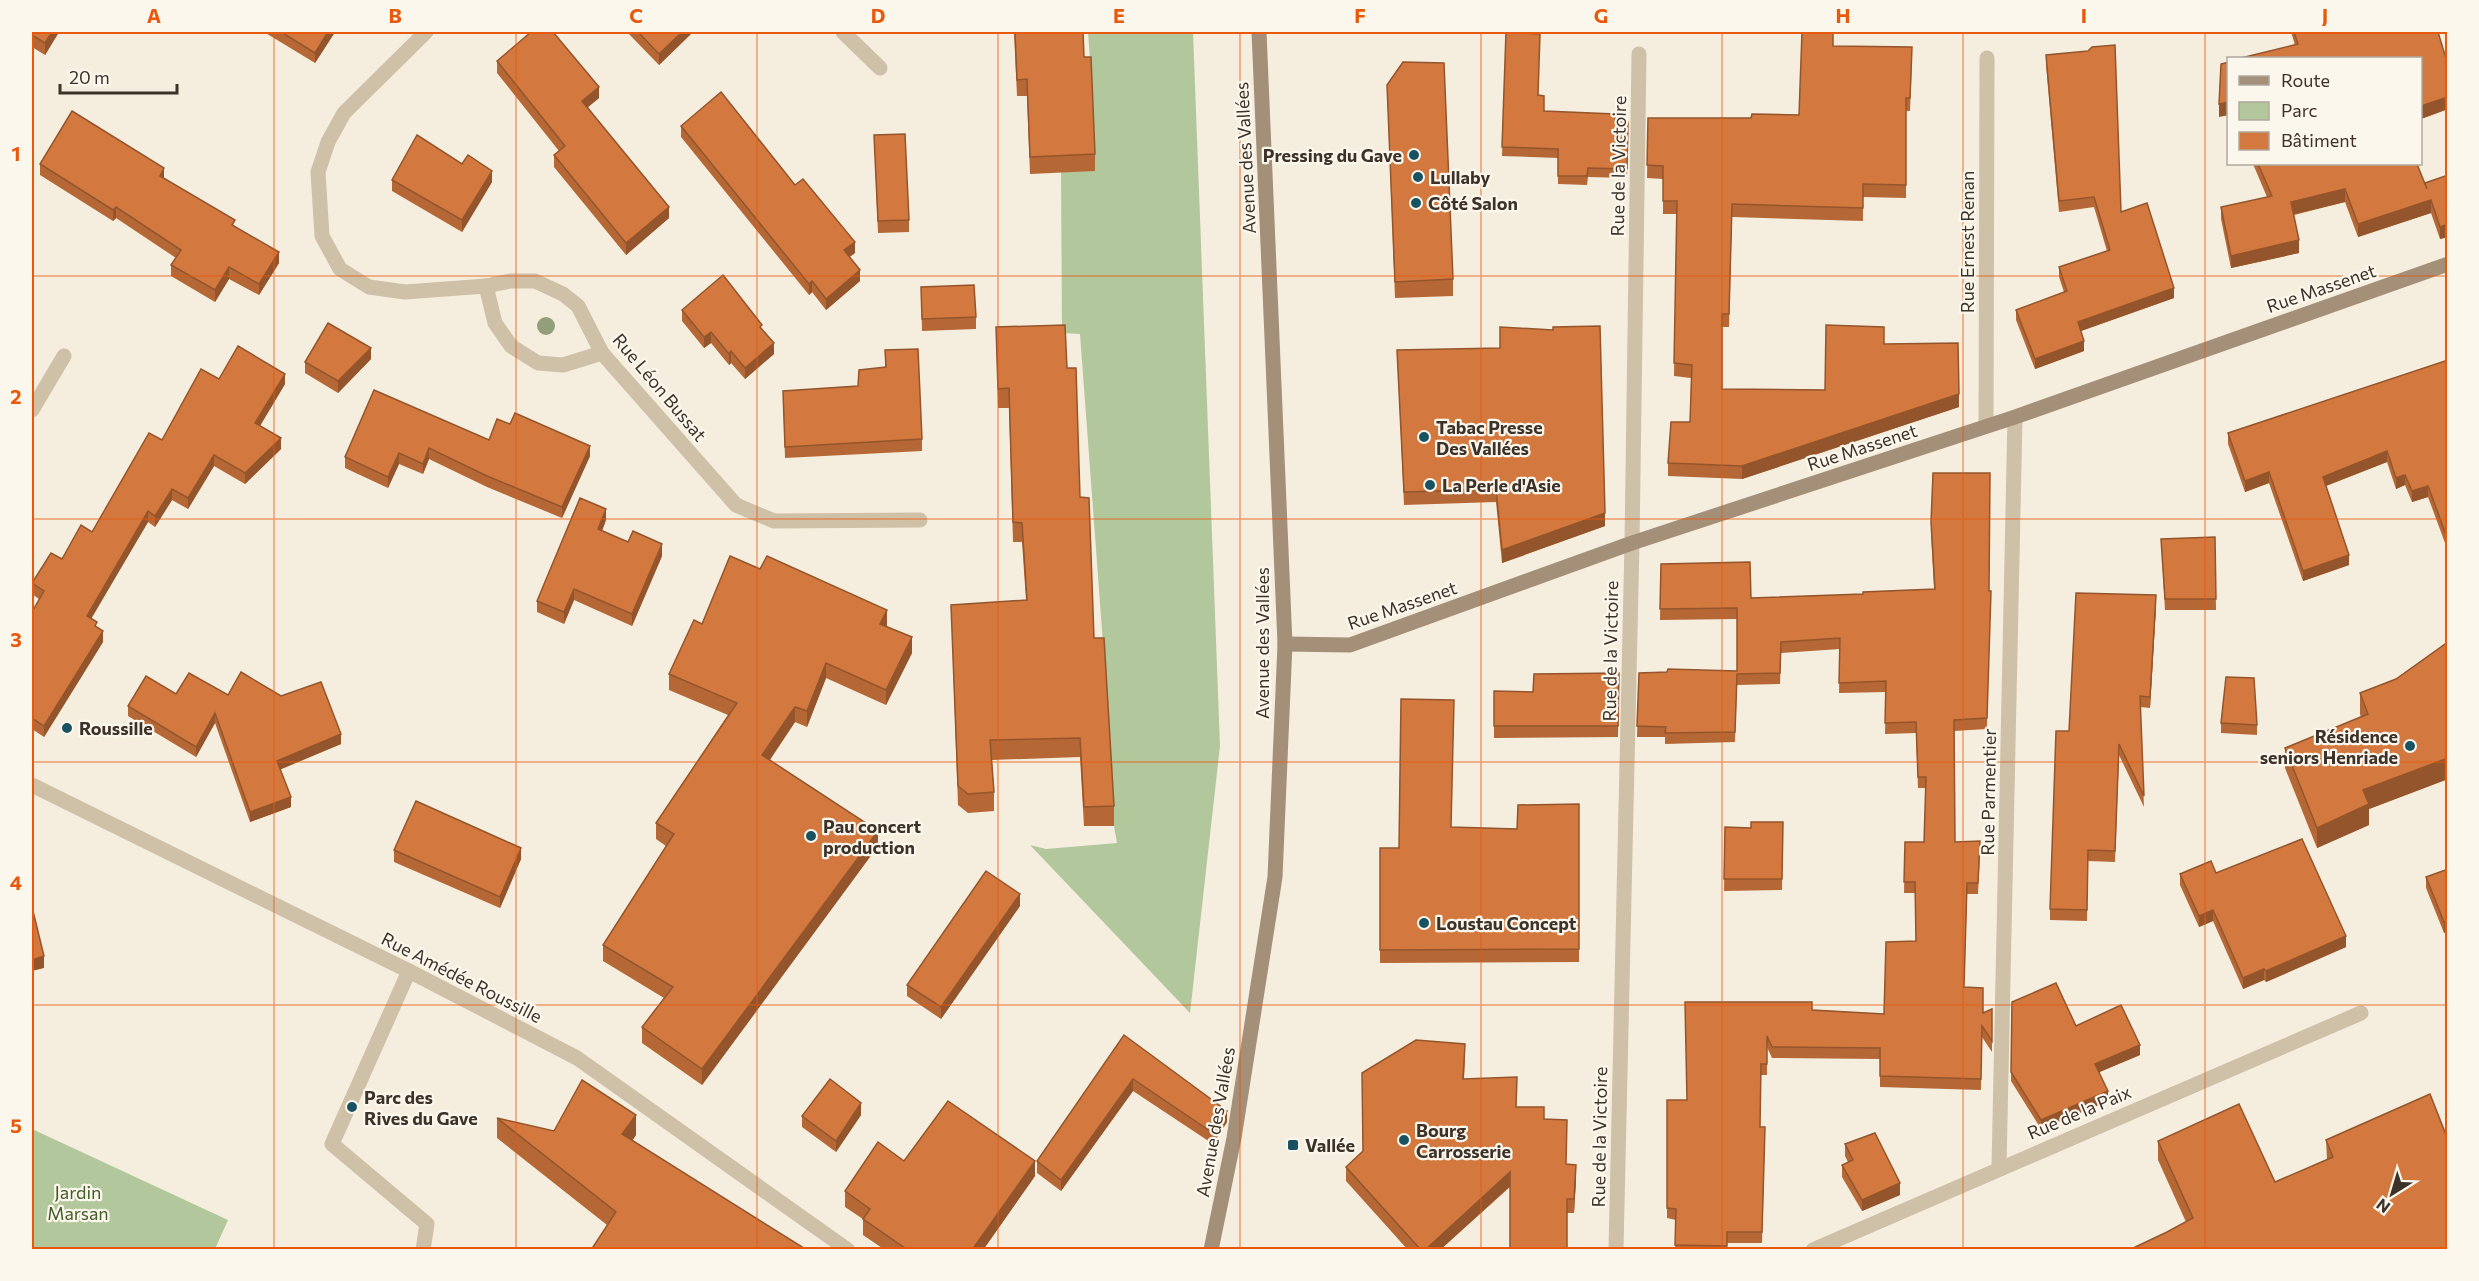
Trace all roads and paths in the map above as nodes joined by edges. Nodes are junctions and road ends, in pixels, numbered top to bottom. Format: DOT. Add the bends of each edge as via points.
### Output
graph roads {
  1 [pos="426,32"];
  2 [pos="843,32"];
  3 [pos="1259,32"];
  4 [pos="1639,54"];
  5 [pos="1987,58"];
  6 [pos="880,68"];
  7 [pos="2448,264"];
  8 [pos="486,286"];
  9 [pos="602,353"];
  10 [pos="64,357"];
  11 [pos="32,410"];
  12 [pos="2015,417"];
  13 [pos="1986,426"];
  14 [pos="920,520"];
  15 [pos="1632,543"];
  16 [pos="1286,644"];
  17 [pos="32,785"];
  18 [pos="409,971"];
  19 [pos="2361,1013"];
  20 [pos="1999,1167"];
  21 [pos="423,1250"];
  22 [pos="848,1250"];
  23 [pos="1211,1250"];
  24 [pos="1616,1250"];
  25 [pos="1813,1250"];
  1 -- 8 [label="street, Rue Léon Bussat" via="344,113 328,142 318,172 322,236 340,269 369,287 405,292"];
  2 -- 6 [label="street"];
  3 -- 16 [label="street, Avenue des Vallées"];
  4 -- 15 [label="street, Rue de la Victoire"];
  5 -- 13 [label="street, Rue Ernest Renan"];
  7 -- 12 [label="street, Rue Massenet"];
  8 -- 9 [label="street, Rue Léon Bussat" via="535,281 563,294 578,306"];
  8 -- 9 [label="street" via="495,323 511,346 538,363 563,365"];
  9 -- 14 [label="street, Rue Léon Bussat" via="736,505 774,521"];
  10 -- 11 [label="street"];
  12 -- 13 [label="street, Rue Massenet"];
  12 -- 20 [label="street, Rue Parmentier"];
  13 -- 15 [label="street, Rue Massenet"];
  15 -- 16 [label="street, Rue Massenet" via="1350,645"];
  15 -- 24 [label="street, Rue de la Victoire"];
  16 -- 23 [label="street, Avenue des Vallées" via="1275,877 1236,1128"];
  17 -- 18 [label="street, Rue Amédée Roussille"];
  18 -- 21 [label="street" via="332,1144 427,1224"];
  18 -- 22 [label="street, Rue Amédée Roussille" via="578,1058"];
  19 -- 20 [label="street, Rue de la Paix"];
  20 -- 25 [label="street, Rue de la Paix"];
}
